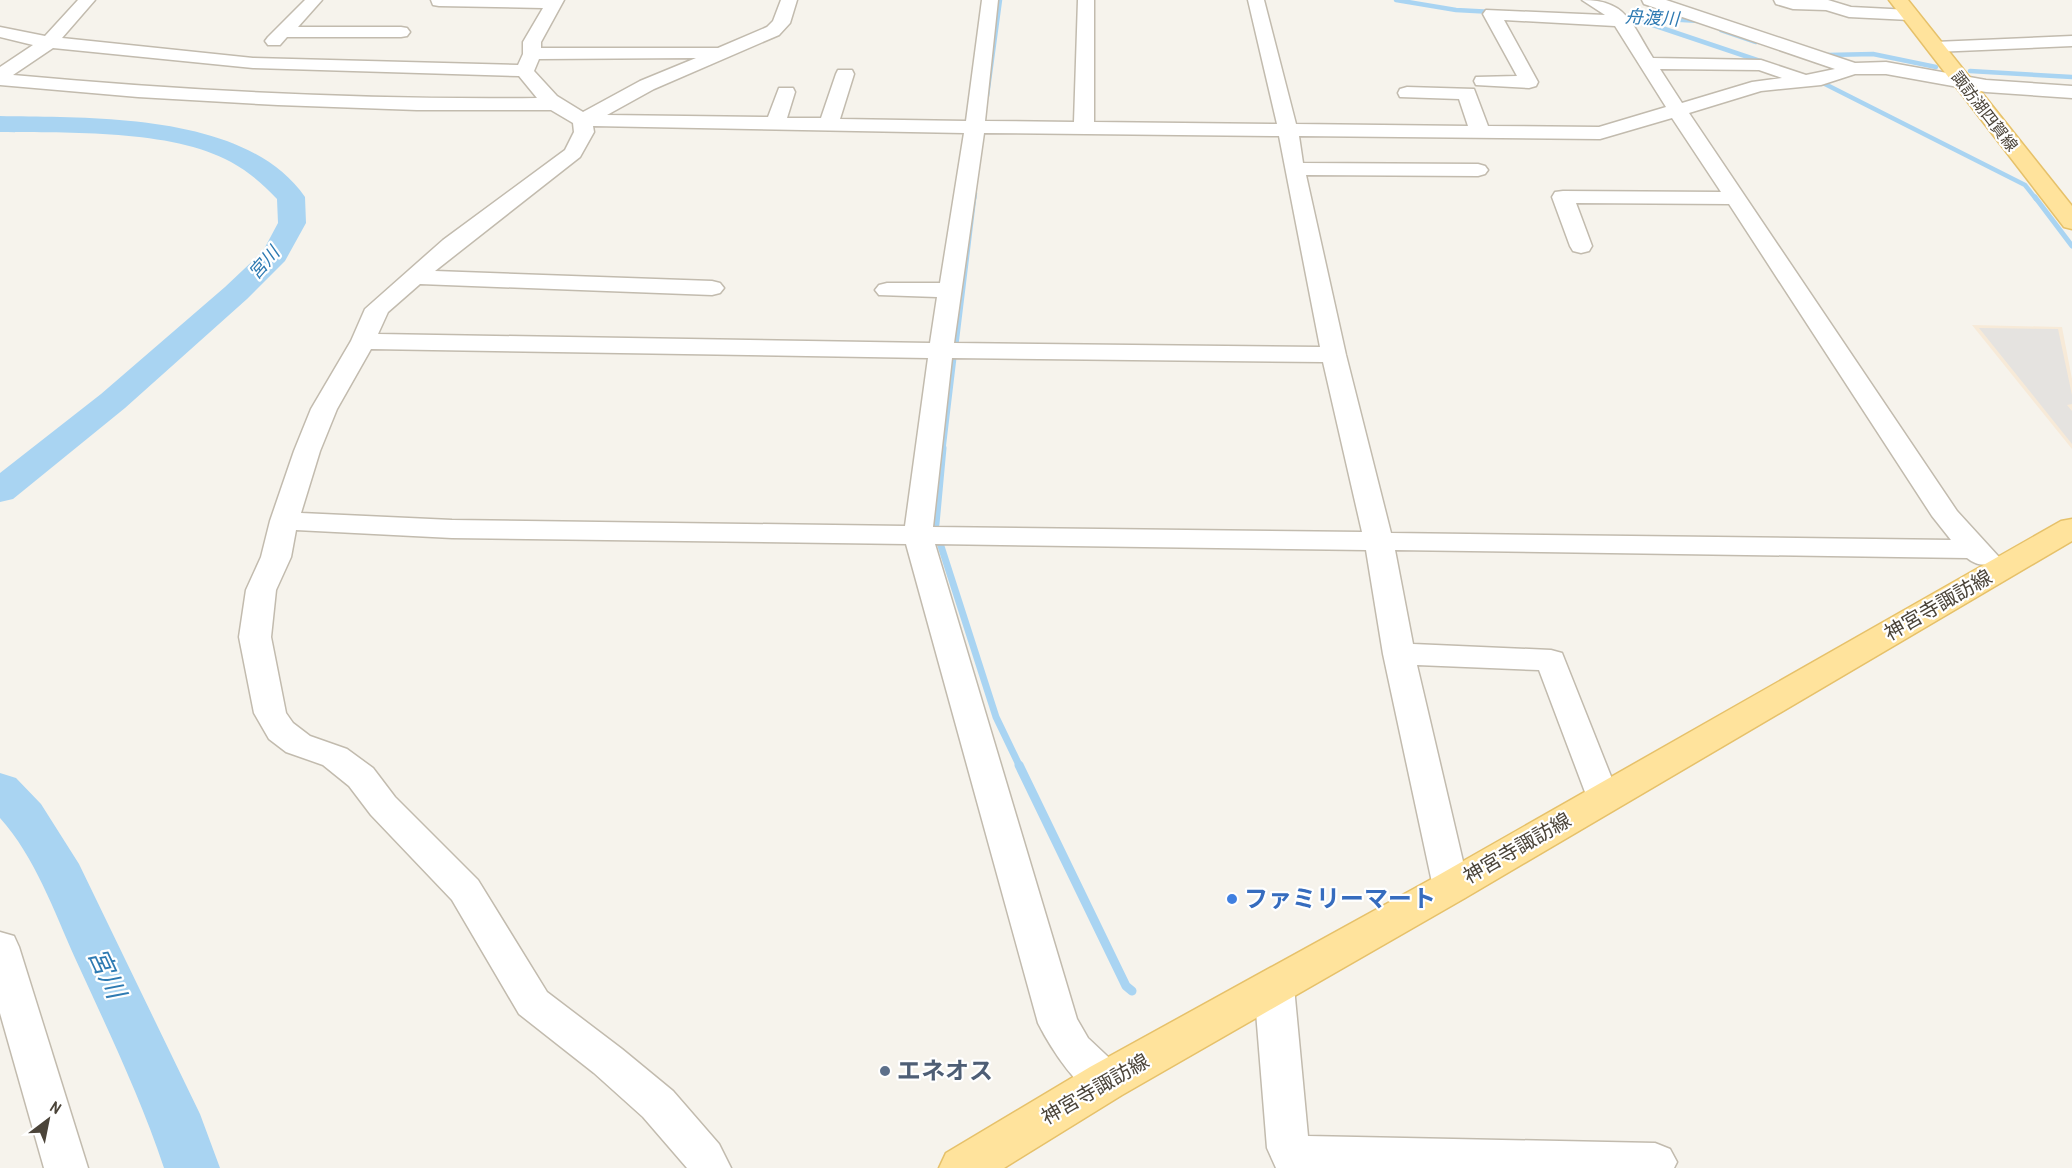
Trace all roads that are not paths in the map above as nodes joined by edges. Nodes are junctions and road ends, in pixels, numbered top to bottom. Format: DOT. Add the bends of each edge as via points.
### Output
graph roads {
  1 [pos="87,0"];
  2 [pos="314,0"];
  3 [pos="789,0"];
  4 [pos="990,0"];
  5 [pos="1086,0"];
  6 [pos="1256,0"];
  7 [pos="1590,0"];
  8 [pos="1650,0"];
  9 [pos="1782,0"];
  10 [pos="439,1"];
  11 [pos="555,1"];
  12 [pos="1904,7"];
  13 [pos="1619,18"];
  14 [pos="0,32"];
  15 [pos="283,32"];
  16 [pos="401,32"];
  17 [pos="2072,41"];
  18 [pos="49,42"];
  19 [pos="1935,47"];
  20 [pos="728,52"];
  21 [pos="618,53"];
  22 [pos="529,62"];
  23 [pos="253,63"];
  24 [pos="1646,63"];
  25 [pos="1854,69"];
  26 [pos="607,74"];
  27 [pos="846,74"];
  28 [pos="0,77"];
  29 [pos="1813,80"];
  30 [pos="1483,81"];
  31 [pos="1962,82"];
  32 [pos="786,92"];
  33 [pos="2072,92"];
  34 [pos="1407,93"];
  35 [pos="556,104"];
  36 [pos="1677,110"];
  37 [pos="583,120"];
  38 [pos="775,124"];
  39 [pos="829,124"];
  40 [pos="975,127"];
  41 [pos="1084,128"];
  42 [pos="1288,130"];
  43 [pos="1480,132"];
  44 [pos="1294,169"];
  45 [pos="1478,170"];
  46 [pos="1737,198"];
  47 [pos="2072,222"];
  48 [pos="1581,246"];
  49 [pos="413,277"];
  50 [pos="712,288"];
  51 [pos="887,290"];
  52 [pos="950,290"];
  53 [pos="363,340"];
  54 [pos="941,350"];
  55 [pos="1334,355"];
  56 [pos="284,521"];
  57 [pos="2072,528"];
  58 [pos="918,534"];
  59 [pos="1379,541"];
  60 [pos="1987,559"];
  61 [pos="1399,654"];
  62 [pos="1603,799"];
  63 [pos="1451,887"];
  64 [pos="0,947"];
  65 [pos="1274,987"];
  66 [pos="1106,1081"];
  67 [pos="1655,1162"];
  68 [pos="66,1168"];
  69 [pos="709,1168"];
  70 [pos="963,1168"];
  1 -- 18 [label="street"];
  2 -- 15 [label="street"];
  3 -- 20 [label="street" via="782,23"];
  4 -- 40 [label="street"];
  5 -- 41 [label="street"];
  6 -- 42 [label="street"];
  7 -- 13 [label="street"];
  8 -- 25 [label="street"];
  9 -- 12 [label="street" via="1828,5 1849,12"];
  10 -- 11 [label="street"];
  11 -- 22 [label="street" via="532,42"];
  12 -- 19 [label="main road, 諏訪湖四賀線"];
  13 -- 24 [label="street"];
  13 -- 30 [label="street" via="1492,14 1529,82"];
  14 -- 18 [label="street"];
  15 -- 16 [label="street"];
  15 -- 23 [label="street"];
  17 -- 19 [label="street"];
  18 -- 23 [label="street"];
  18 -- 28 [label="street"];
  19 -- 31 [label="main road, 諏訪湖四賀線"];
  20 -- 21 [label="street"];
  20 -- 37 [label="street" via="647,85"];
  21 -- 22 [label="street"];
  21 -- 26 [label="street"];
  22 -- 23 [label="street"];
  22 -- 35 [label="street" via="534,85"];
  24 -- 29 [label="street" via="1761,65"];
  24 -- 36 [label="street"];
  25 -- 29 [label="street"];
  25 -- 31 [label="street" via="1886,68"];
  27 -- 39 [label="street"];
  28 -- 35 [label="street" via="89,88 271,99"];
  29 -- 36 [label="street" via="1759,86"];
  31 -- 33 [label="street"];
  31 -- 47 [label="main road, 諏訪湖四賀線"];
  32 -- 38 [label="street"];
  34 -- 43 [label="street" via="1467,93"];
  35 -- 37 [label="street"];
  36 -- 43 [label="street" via="1600,133"];
  36 -- 46 [label="street"];
  37 -- 38 [label="street"];
  37 -- 49 [label="street" via="584,132 573,153"];
  38 -- 39 [label="street"];
  39 -- 40 [label="street"];
  40 -- 41 [label="street"];
  40 -- 52 [label="street"];
  41 -- 42 [label="street"];
  42 -- 43 [label="street"];
  42 -- 44 [label="street"];
  44 -- 45 [label="street"];
  44 -- 55 [label="street"];
  46 -- 48 [label="street" via="1563,197"];
  46 -- 60 [label="street" via="1946,516"];
  49 -- 50 [label="street"];
  49 -- 53 [label="street" via="377,309"];
  51 -- 52 [label="street"];
  52 -- 54 [label="street"];
  53 -- 54 [label="street"];
  53 -- 56 [label="street" via="324,409"];
  54 -- 55 [label="street"];
  54 -- 58 [label="street"];
  55 -- 59 [label="street"];
  56 -- 58 [label="street" via="452,529"];
  56 -- 69 [label="street" via="276,557 261,590 255,637 270,713 281,731 298,744 335,757 361,777 383,806 465,890 533,1003 658,1104"];
  57 -- 60 [label="main road, 神宮寺諏訪線"];
  58 -- 59 [label="street"];
  58 -- 66 [label="street" via="1058,1023 1074,1050"];
  59 -- 60 [label="street"];
  59 -- 61 [label="street"];
  60 -- 62 [label="main road, 神宮寺諏訪線"];
  61 -- 62 [label="street" via="1551,660"];
  61 -- 63 [label="street"];
  62 -- 63 [label="main road, 神宮寺諏訪線"];
  63 -- 65 [label="main road, 神宮寺諏訪線"];
  64 -- 68 [label="street"];
  65 -- 66 [label="main road, 神宮寺諏訪線"];
  65 -- 67 [label="street" via="1291,1155"];
  66 -- 70 [label="main road, 神宮寺諏訪線"];
}
